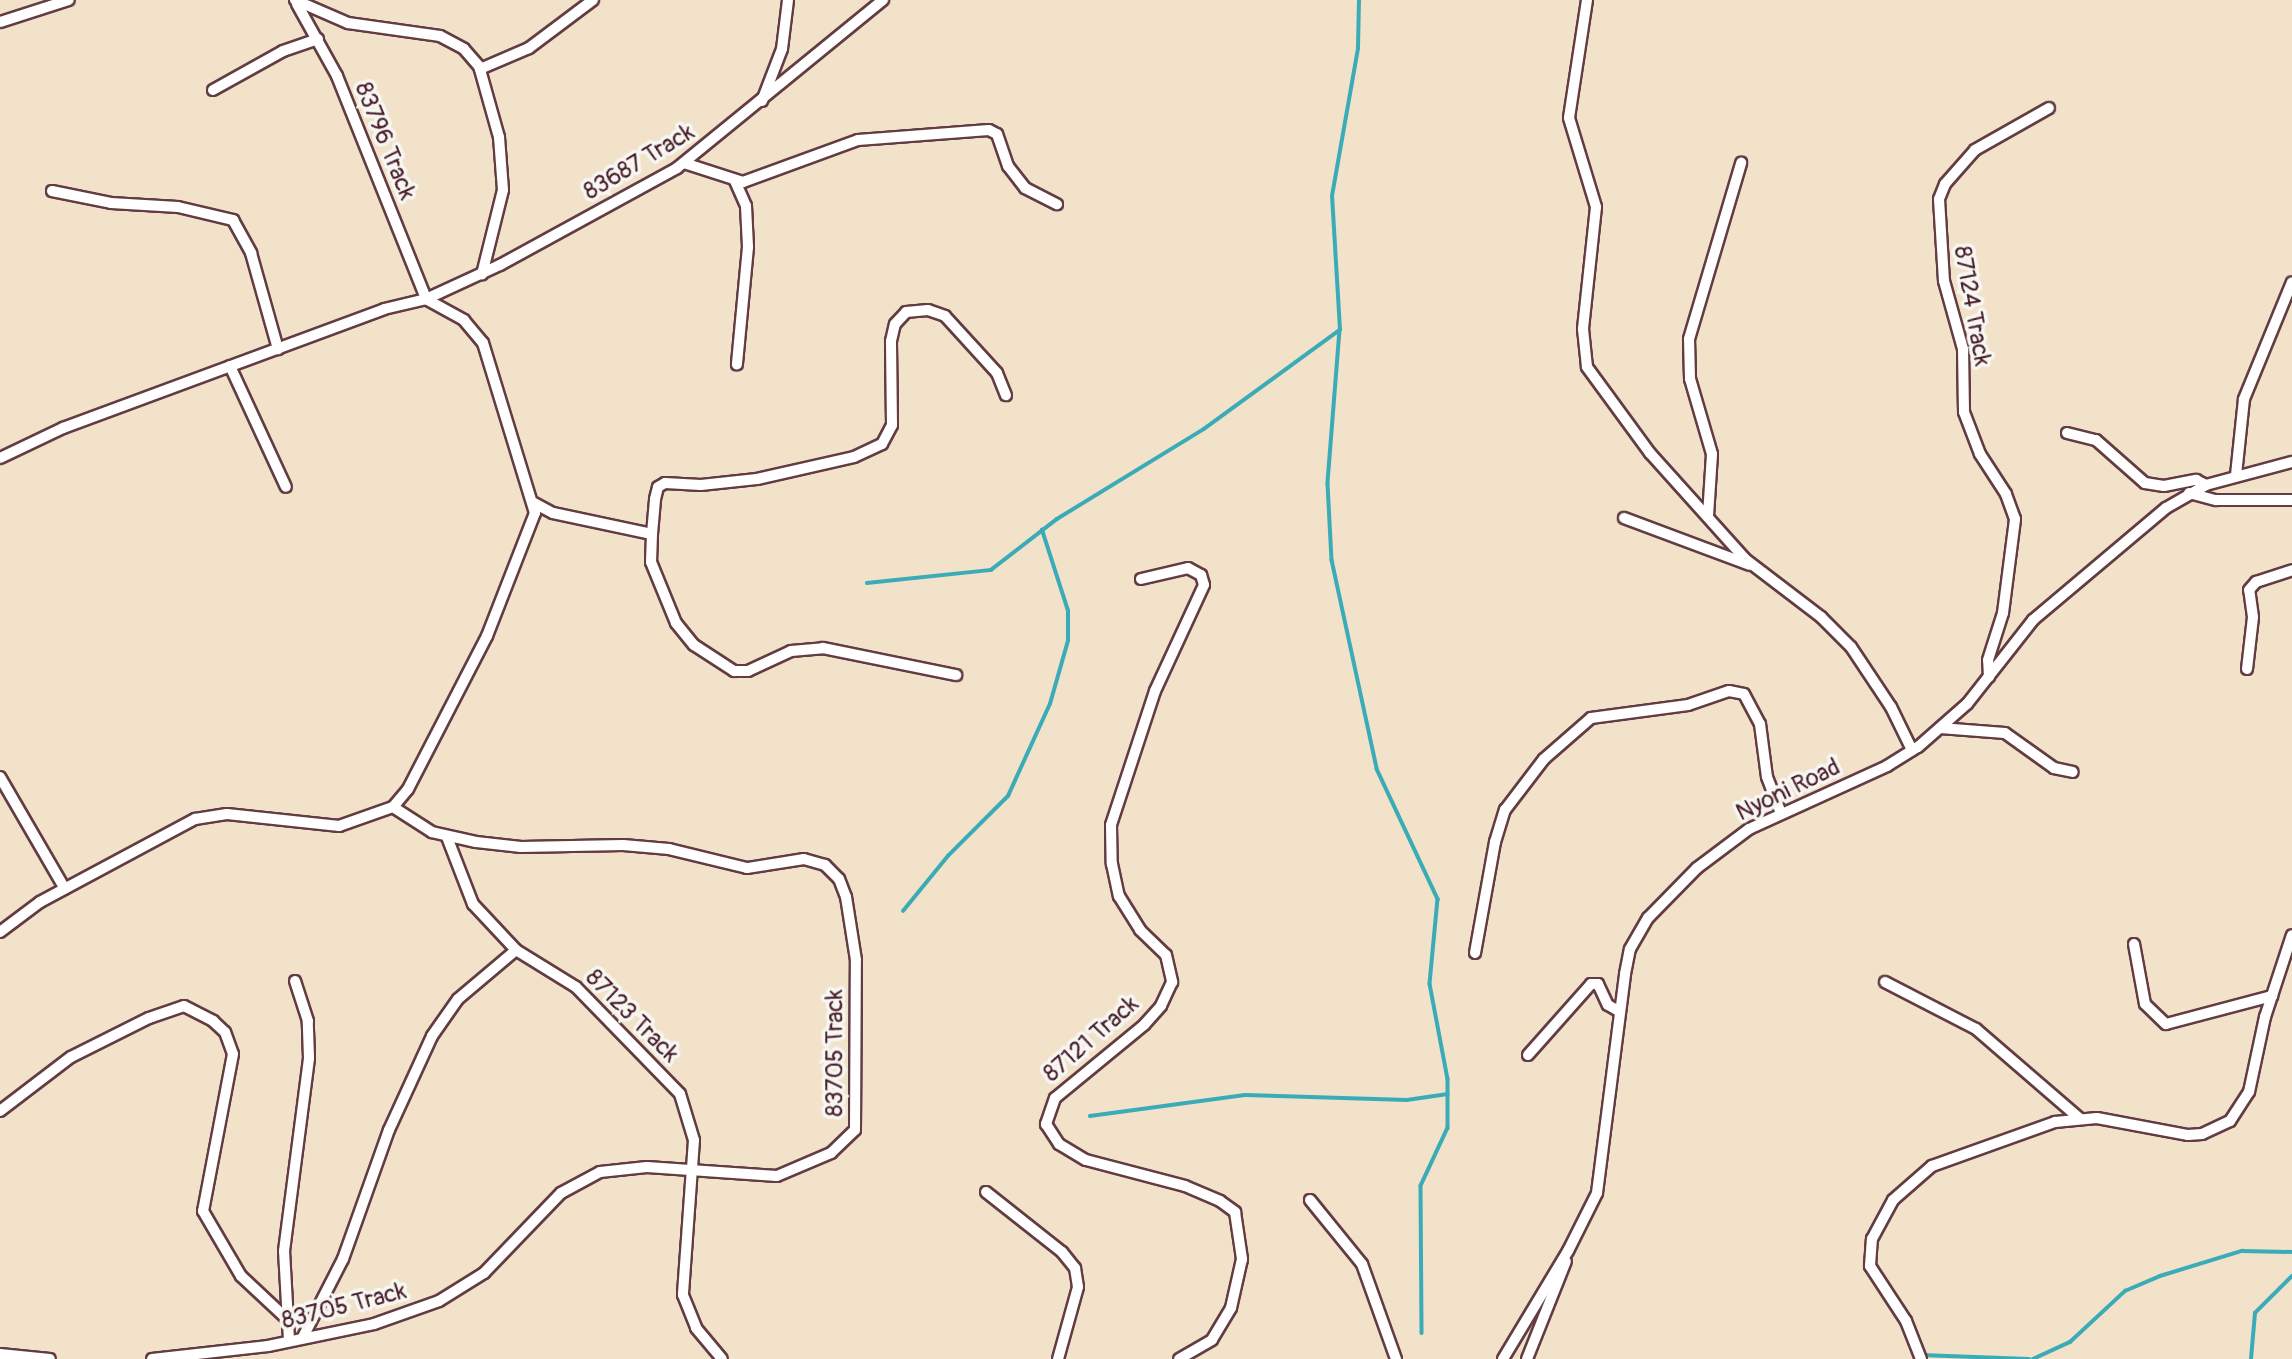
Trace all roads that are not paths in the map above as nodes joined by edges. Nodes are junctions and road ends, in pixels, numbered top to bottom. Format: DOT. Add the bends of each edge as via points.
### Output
graph roads {
  1 [pos="69,0"];
  2 [pos="593,0"];
  3 [pos="788,0"];
  4 [pos="883,0"];
  5 [pos="1587,0"];
  6 [pos="295,1"];
  7 [pos="0,22"];
  8 [pos="318,39"];
  9 [pos="480,69"];
  10 [pos="213,90"];
  11 [pos="762,101"];
  12 [pos="2049,108"];
  13 [pos="684,163"];
  14 [pos="1741,163"];
  15 [pos="735,181"];
  16 [pos="52,191"];
  17 [pos="1057,204"];
  18 [pos="482,274"];
  19 [pos="2292,282"];
  20 [pos="426,299"];
  21 [pos="278,349"];
  22 [pos="737,364"];
  23 [pos="230,366"];
  24 [pos="1006,395"];
  25 [pos="2067,433"];
  26 [pos="0,458"];
  27 [pos="2292,462"];
  28 [pos="2236,475"];
  29 [pos="2206,485"];
  30 [pos="286,487"];
  31 [pos="2189,493"];
  32 [pos="2292,500"];
  33 [pos="534,502"];
  34 [pos="1708,516"];
  35 [pos="1624,519"];
  36 [pos="652,534"];
  37 [pos="1753,566"];
  38 [pos="2292,570"];
  39 [pos="1141,579"];
  40 [pos="2247,669"];
  41 [pos="956,675"];
  42 [pos="1989,677"];
  43 [pos="1940,728"];
  44 [pos="1912,750"];
  45 [pos="2073,772"];
  46 [pos="0,777"];
  47 [pos="393,807"];
  48 [pos="1781,813"];
  49 [pos="447,837"];
  50 [pos="65,889"];
  51 [pos="0,932"];
  52 [pos="2292,934"];
  53 [pos="2134,944"];
  54 [pos="516,950"];
  55 [pos="1475,953"];
  56 [pos="295,981"];
  57 [pos="1885,982"];
  58 [pos="2272,996"];
  59 [pos="1619,1011"];
  60 [pos="1528,1055"];
  61 [pos="0,1111"];
  62 [pos="2079,1118"];
  63 [pos="690,1172"];
  64 [pos="986,1192"];
  65 [pos="1310,1200"];
  66 [pos="1568,1251"];
  67 [pos="286,1318"];
  68 [pos="303,1337"];
  69 [pos="289,1340"];
  70 [pos="0,1354"];
  71 [pos="50,1359"];
  72 [pos="152,1359"];
  73 [pos="722,1359"];
  74 [pos="1058,1359"];
  75 [pos="1179,1359"];
  76 [pos="1396,1359"];
  77 [pos="1503,1359"];
  78 [pos="1527,1359"];
  79 [pos="1921,1359"];
  1 -- 7 [label="street"];
  2 -- 9 [label="street" via="528,48"];
  3 -- 11 [label="street" via="782,49"];
  4 -- 11 [label="street, 83687 Track"];
  5 -- 34 [label="street" via="1569,118 1596,207 1583,329 1585,356 1600,387"];
  6 -- 8 [label="street, 83796 Track"];
  6 -- 9 [label="street" via="348,23 440,36 464,49"];
  8 -- 10 [label="street" via="283,51"];
  8 -- 20 [label="street, 83796 Track"];
  9 -- 18 [label="street" via="499,137 503,190"];
  11 -- 13 [label="street, 83687 Track"];
  12 -- 42 [label="street, 87124 Track" via="1975,150 1945,184 1938,209 1944,281 1963,349 1964,412 1980,454 2006,494 2015,519 2003,613 1988,660"];
  13 -- 15 [label="street"];
  13 -- 18 [label="street, 83687 Track"];
  14 -- 34 [label="street" via="1711,278 1689,339 1690,379 1712,454"];
  15 -- 17 [label="street" via="755,180 858,140 989,131 996,134 1008,166 1025,187"];
  15 -- 22 [label="street" via="746,206 748,247"];
  16 -- 21 [label="street" via="111,203 178,207 233,220 251,253"];
  18 -- 20 [label="street, 83687 Track"];
  19 -- 28 [label="street" via="2244,399"];
  20 -- 21 [label="street, 83687 Track" via="384,309"];
  20 -- 33 [label="street" via="464,320 483,343"];
  21 -- 23 [label="street, 83687 Track"];
  23 -- 26 [label="street, 83687 Track" via="62,428"];
  23 -- 30 [label="street"];
  24 -- 36 [label="street" via="997,373 945,316 928,310 906,312 895,324 891,341 892,425 882,444 854,457 757,479 701,485 665,483 655,499"];
  25 -- 29 [label="street" via="2096,440 2144,483 2164,486 2196,480"];
  27 -- 28 [label="street, Nyoni Road"];
  28 -- 29 [label="street, Nyoni Road"];
  29 -- 31 [label="street, Nyoni Road"];
  31 -- 32 [label="street" via="2239,501"];
  31 -- 42 [label="street, Nyoni Road" via="2033,620"];
  33 -- 36 [label="street" via="553,513"];
  33 -- 47 [label="street" via="528,539 487,636 417,773"];
  34 -- 37 [label="street"];
  35 -- 37 [label="street"];
  36 -- 41 [label="street" via="651,562 676,623 694,645 734,671 748,671 791,651 823,648"];
  37 -- 44 [label="street" via="1821,617 1851,647 1891,707"];
  38 -- 40 [label="street" via="2256,582 2249,590 2253,617"];
  39 -- 75 [label="street, 87121 Track" via="1188,569 1201,575 1204,585 1155,691 1111,825 1119,896 1140,930 1166,955 1172,982 1161,1006 1144,1025 1055,1098 1045,1124 1059,1144 1086,1160 1185,1186 1236,1212 1242,1259 1231,1308 1212,1340"];
  42 -- 43 [label="street, Nyoni Road"];
  43 -- 44 [label="street, Nyoni Road"];
  43 -- 45 [label="street" via="2005,733 2054,768"];
  44 -- 48 [label="street, Nyoni Road"];
  46 -- 50 [label="street"];
  47 -- 49 [label="street, 83705 Track" via="420,827"];
  47 -- 50 [label="street" via="339,826 252,815 207,816 156,838"];
  48 -- 55 [label="street" via="1767,777 1760,724 1744,694 1729,691 1688,705 1645,707 1591,719 1544,759 1505,810"];
  48 -- 59 [label="street, Nyoni Road" via="1722,848 1648,918 1630,949"];
  49 -- 54 [label="street, 87123 Track" via="473,904"];
  49 -- 63 [label="street, 83705 Track" via="520,847 590,843 657,848 747,868 804,859 825,865 839,879 856,960 855,1130 842,1146 785,1174"];
  50 -- 51 [label="street" via="17,916"];
  52 -- 58 [label="street"];
  53 -- 58 [label="street" via="2145,1004 2166,1024"];
  54 -- 63 [label="street, 87123 Track" via="576,987 680,1094 692,1124"];
  54 -- 68 [label="street" via="458,999 432,1037 389,1130 343,1259"];
  56 -- 67 [label="street" via="308,1021 309,1058 285,1251"];
  57 -- 62 [label="street" via="1976,1029"];
  58 -- 62 [label="street" via="2249,1092 2230,1121 2188,1135"];
  59 -- 60 [label="street" via="1608,1005 1598,984 1591,984"];
  59 -- 66 [label="street, Nyoni Road" via="1601,1175"];
  61 -- 67 [label="street" via="71,1057 149,1017 184,1006 213,1021 225,1032 233,1054 203,1211 241,1276"];
  62 -- 79 [label="street" via="1955,1156 1919,1174 1892,1200 1872,1239 1870,1266 1906,1321"];
  63 -- 68 [label="street, 83705 Track" via="632,1167 580,1179 550,1203 484,1273 454,1294 383,1322"];
  63 -- 73 [label="street, 87123 Track" via="683,1295 696,1328"];
  64 -- 74 [label="street" via="1062,1252 1075,1268 1076,1297"];
  65 -- 76 [label="street" via="1362,1264"];
  66 -- 77 [label="street, Nyoni Road"];
  66 -- 78 [label="street"];
  67 -- 69 [label="street"];
  68 -- 69 [label="street, 83705 Track"];
  69 -- 72 [label="street, 83705 Track" via="244,1351"];
  70 -- 71 [label="street"];
}
